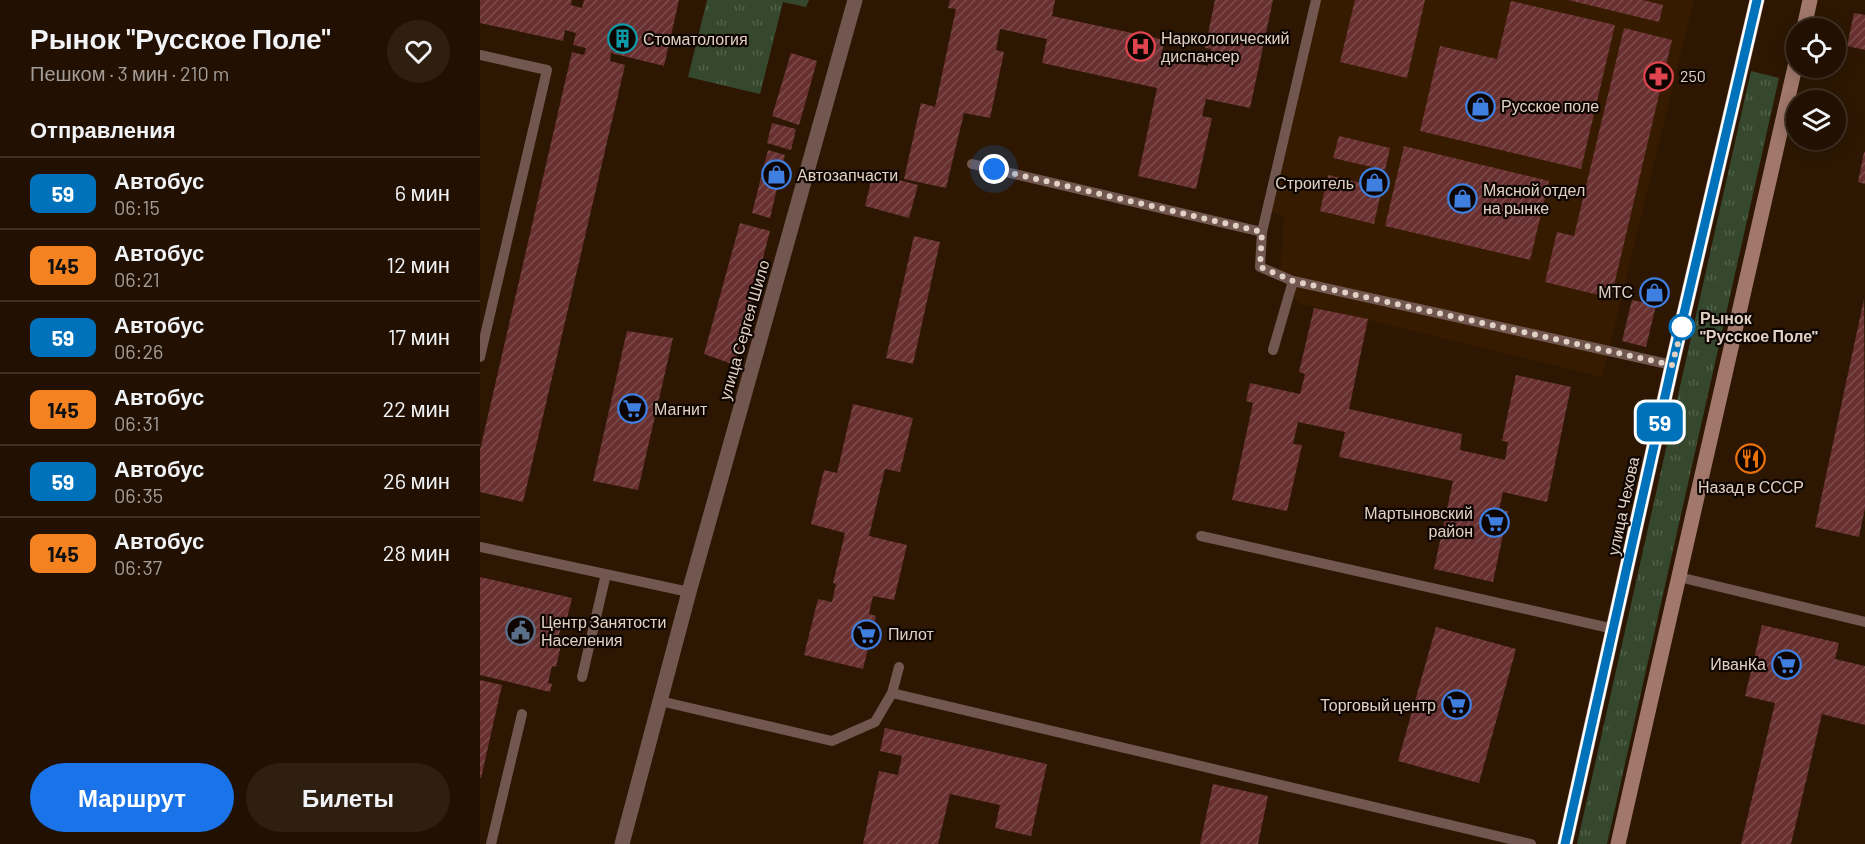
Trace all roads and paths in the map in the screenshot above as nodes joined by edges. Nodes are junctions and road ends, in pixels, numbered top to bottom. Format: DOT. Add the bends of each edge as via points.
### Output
graph roads {
  1 [pos="855,0"];
  2 [pos="1316,0"];
  3 [pos="1757,0"];
  4 [pos="1810,0"];
  5 [pos="1806,18"];
  6 [pos="480,55"];
  7 [pos="1792,78"];
  8 [pos="972,164"];
  9 [pos="1262,232"];
  10 [pos="1293,281"];
  11 [pos="1273,350"];
  12 [pos="480,357"];
  13 [pos="1672,365"];
  14 [pos="1201,536"];
  15 [pos="480,547"];
  16 [pos="606,574"];
  17 [pos="1678,578"];
  18 [pos="689,592"];
  19 [pos="1865,622"];
  20 [pos="1614,629"];
  21 [pos="899,668"];
  22 [pos="582,677"];
  23 [pos="892,693"];
  24 [pos="660,701"];
  25 [pos="522,714"];
  26 [pos="491,844"];
  27 [pos="622,844"];
  28 [pos="1531,844"];
  29 [pos="1565,844"];
  30 [pos="1618,844"];
  1 -- 18 [label="street, улица Сергея Шило"];
  2 -- 9 [label="lane"];
  3 -- 13 [label="main road, улица Чехова"];
  4 -- 5 [label="main road"];
  6 -- 12 [label="lane" via="547,70"];
  7 -- 17 [label="main road"];
  8 -- 9 [label="lane"];
  9 -- 10 [label="lane" via="1260,267"];
  10 -- 11 [label="lane"];
  10 -- 13 [label="lane"];
  13 -- 20 [label="main road, улица Чехова"];
  14 -- 20 [label="lane"];
  15 -- 16 [label="lane"];
  16 -- 18 [label="lane"];
  16 -- 22 [label="lane"];
  17 -- 19 [label="lane"];
  17 -- 30 [label="main road"];
  18 -- 24 [label="street, улица Сергея Шило"];
  20 -- 29 [label="main road, улица Чехова"];
  21 -- 23 [label="lane"];
  23 -- 24 [label="lane" via="875,722 832,741"];
  23 -- 28 [label="lane"];
  24 -- 27 [label="street, улица Сергея Шило"];
  25 -- 26 [label="lane"];
}
